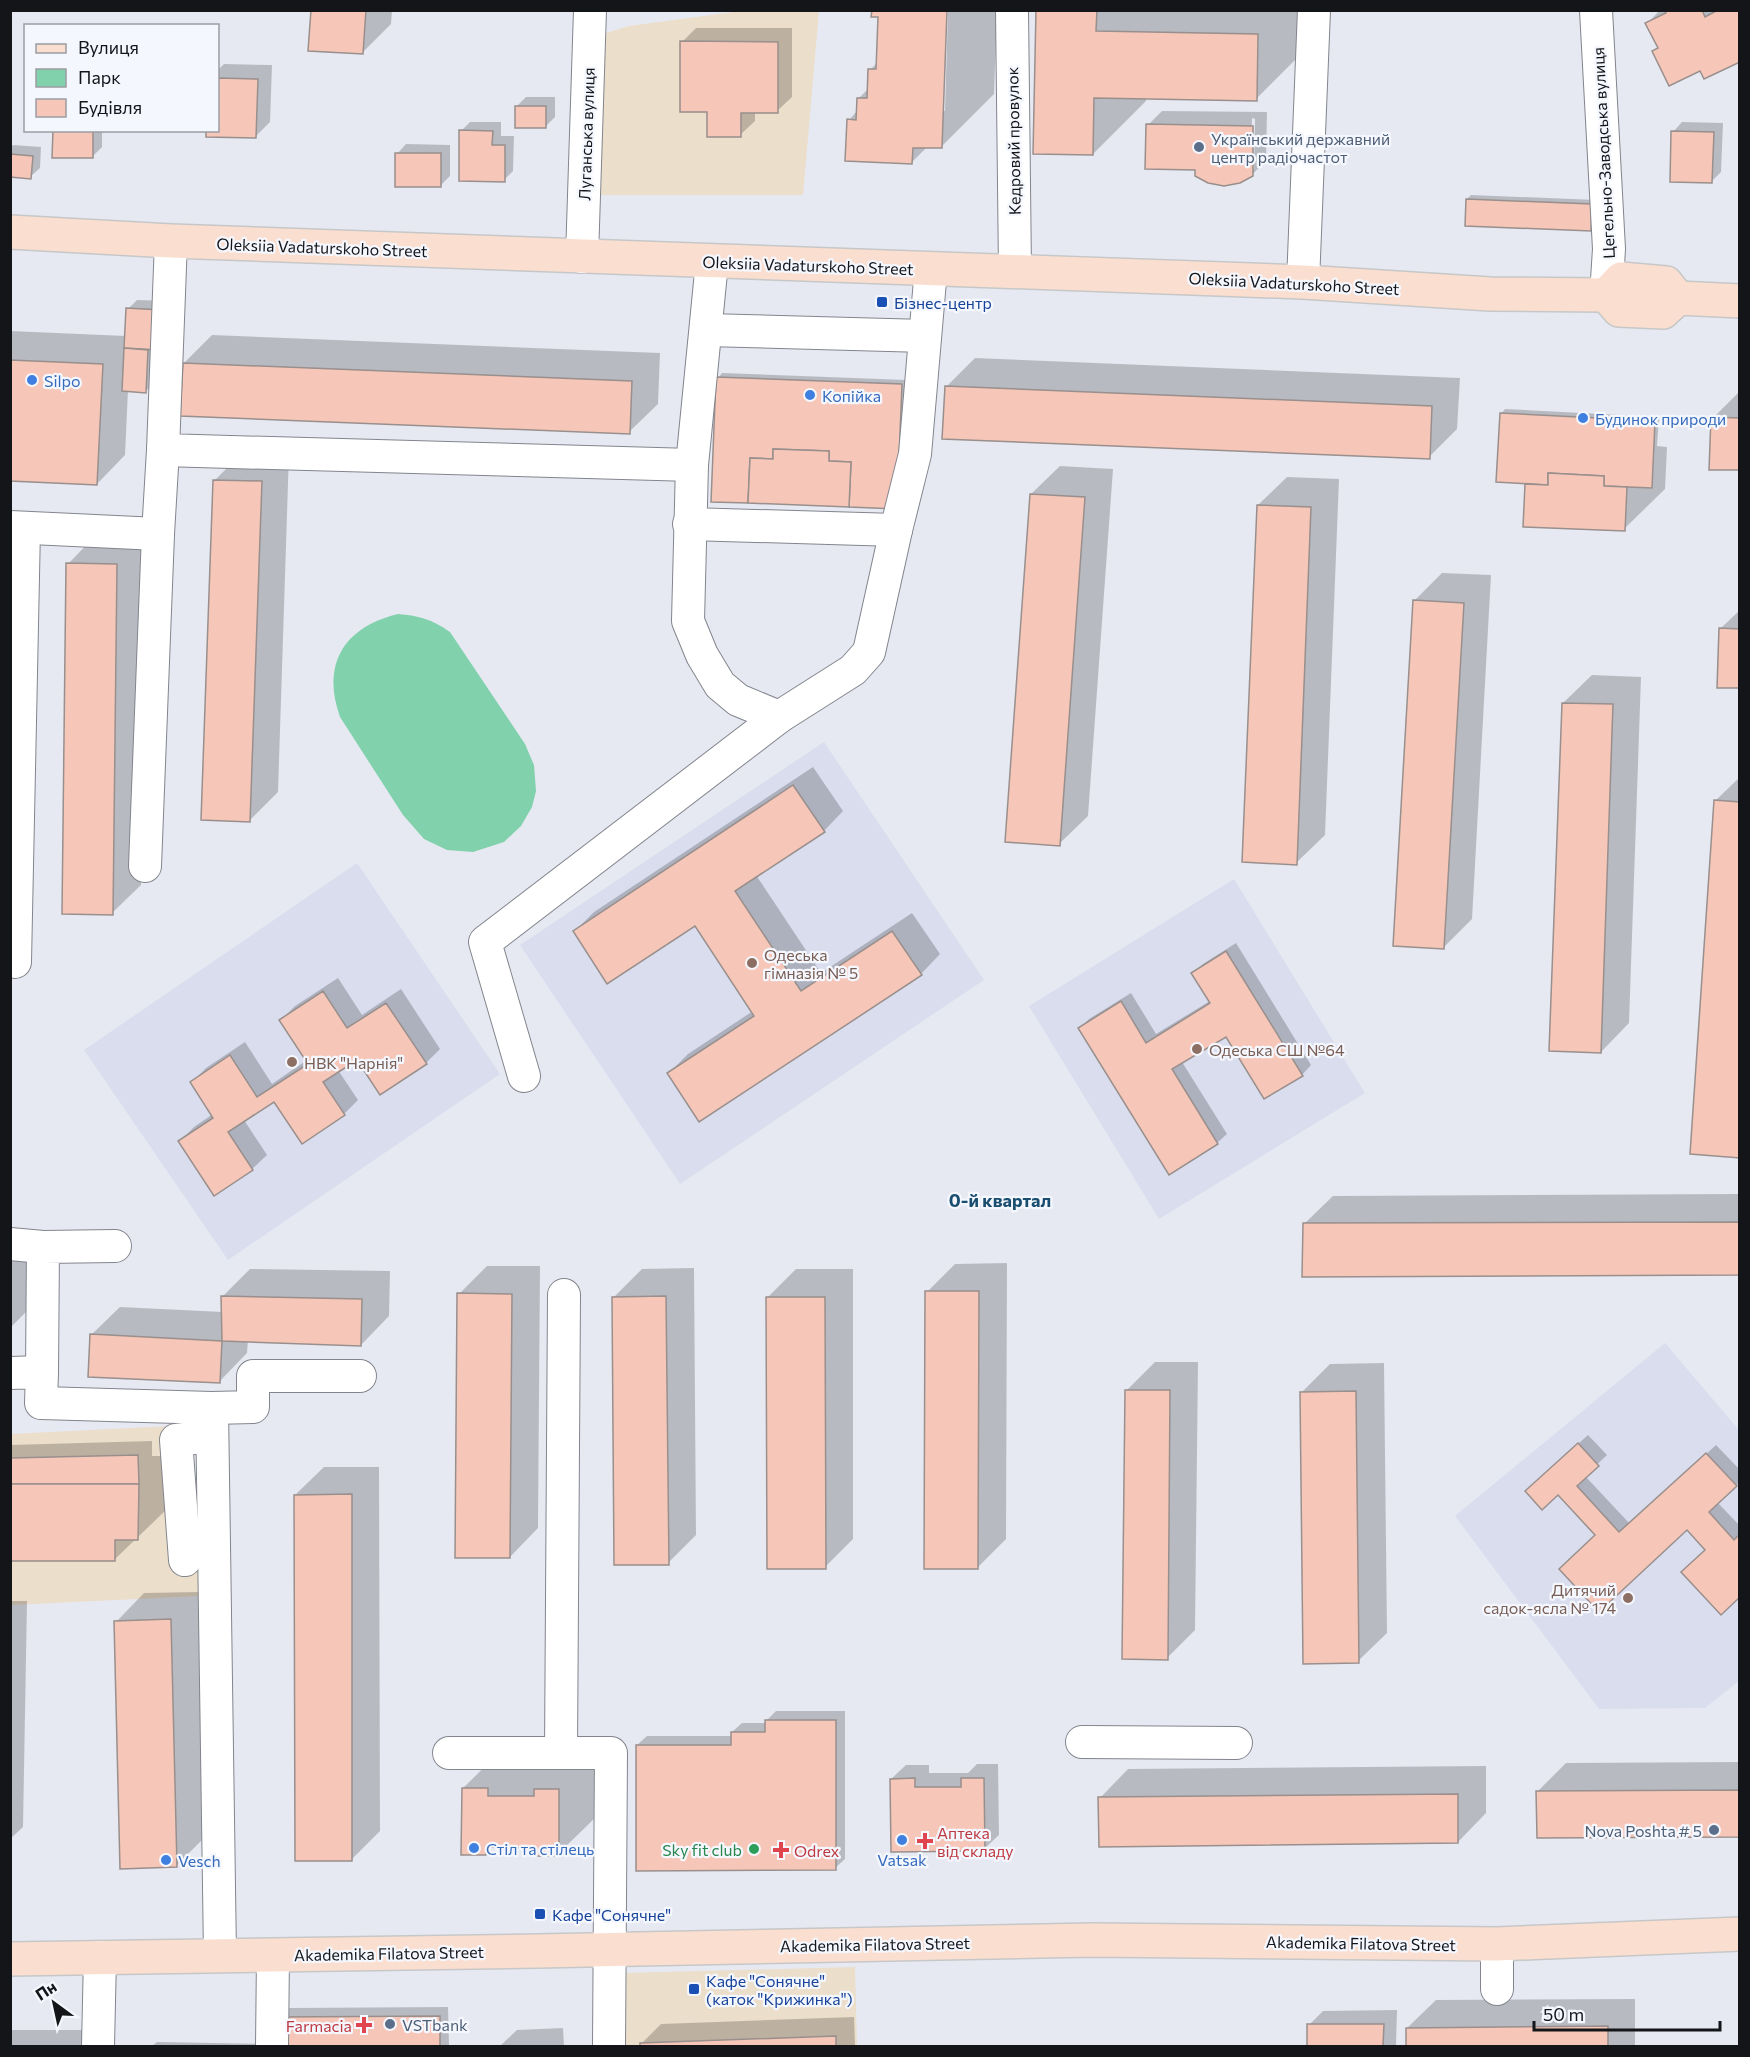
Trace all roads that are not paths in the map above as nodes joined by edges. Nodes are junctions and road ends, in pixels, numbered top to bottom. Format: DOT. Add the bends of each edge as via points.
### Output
graph roads {
  1 [pos="590,10"];
  2 [pos="1012,10"];
  3 [pos="1314,10"];
  4 [pos="1596,10"];
  5 [pos="10,232"];
  6 [pos="171,241"];
  7 [pos="582,256"];
  8 [pos="712,262"];
  9 [pos="931,268"];
  10 [pos="1015,271"];
  11 [pos="1303,282"];
  12 [pos="1606,295"];
  13 [pos="1740,301"];
  14 [pos="706,330"];
  15 [pos="925,336"];
  16 [pos="163,450"];
  17 [pos="692,465"];
  18 [pos="690,524"];
  19 [pos="17,527"];
  20 [pos="896,530"];
  21 [pos="158,534"];
  22 [pos="779,717"];
  23 [pos="146,866"];
  24 [pos="15,962"];
  25 [pos="524,1076"];
  26 [pos="10,1244"];
  27 [pos="43,1246"];
  28 [pos="115,1246"];
  29 [pos="564,1295"];
  30 [pos="10,1372"];
  31 [pos="42,1372"];
  32 [pos="360,1376"];
  33 [pos="212,1422"];
  34 [pos="185,1560"];
  35 [pos="1082,1743"];
  36 [pos="1236,1743"];
  37 [pos="449,1753"];
  38 [pos="561,1754"];
  39 [pos="1740,1934"];
  40 [pos="1497,1944"];
  41 [pos="610,1950"];
  42 [pos="220,1955"];
  43 [pos="273,1955"];
  44 [pos="100,1958"];
  45 [pos="10,1959"];
  46 [pos="1497,1989"];
  47 [pos="98,2046"];
  48 [pos="273,2046"];
  49 [pos="609,2046"];
  1 -- 7 [label="street, Луганська вулиця"];
  2 -- 10 [label="street, Кедровий провулок"];
  3 -- 11 [label="street"];
  4 -- 12 [label="street, Цегельно-Заводська вулиця" via="1609,253"];
  5 -- 6 [label="main road, Oleksiia Vadaturskoho Street"];
  6 -- 7 [label="main road, Oleksiia Vadaturskoho Street"];
  6 -- 16 [label="street"];
  7 -- 8 [label="main road, Oleksiia Vadaturskoho Street"];
  8 -- 9 [label="main road, Oleksiia Vadaturskoho Street"];
  8 -- 14 [label="street"];
  9 -- 10 [label="main road, Oleksiia Vadaturskoho Street"];
  9 -- 15 [label="street"];
  10 -- 11 [label="main road, Oleksiia Vadaturskoho Street"];
  11 -- 12 [label="main road, Oleksiia Vadaturskoho Street" via="1490,294"];
  12 -- 13 [label="main road" via="1619,310 1664,312 1677,297"];
  14 -- 15 [label="street"];
  14 -- 17 [label="street"];
  15 -- 20 [label="street" via="915,454"];
  16 -- 17 [label="street"];
  16 -- 21 [label="street"];
  17 -- 18 [label="street"];
  18 -- 20 [label="street"];
  18 -- 22 [label="street" via="688,621 702,656 720,685 738,700"];
  19 -- 21 [label="street"];
  19 -- 24 [label="street"];
  20 -- 22 [label="street" via="869,652 853,670"];
  21 -- 23 [label="street"];
  22 -- 25 [label="street" via="486,942"];
  26 -- 27 [label="street"];
  27 -- 28 [label="street"];
  27 -- 31 [label="street"];
  29 -- 38 [label="street"];
  30 -- 31 [label="street"];
  31 -- 33 [label="street" via="42,1403"];
  32 -- 33 [label="street" via="253,1376 253,1407"];
  33 -- 34 [label="street" via="176,1440"];
  33 -- 42 [label="street"];
  35 -- 36 [label="street"];
  37 -- 38 [label="street"];
  38 -- 41 [label="street" via="611,1753"];
  39 -- 40 [label="main road, Akademika Filatova Street"];
  40 -- 41 [label="main road, Akademika Filatova Street" via="1092,1940"];
  40 -- 46 [label="street"];
  41 -- 43 [label="main road, Akademika Filatova Street"];
  41 -- 49 [label="street"];
  42 -- 43 [label="main road, Akademika Filatova Street"];
  42 -- 44 [label="main road, Akademika Filatova Street"];
  43 -- 48 [label="street"];
  44 -- 45 [label="main road, Akademika Filatova Street"];
  44 -- 47 [label="street"];
}
